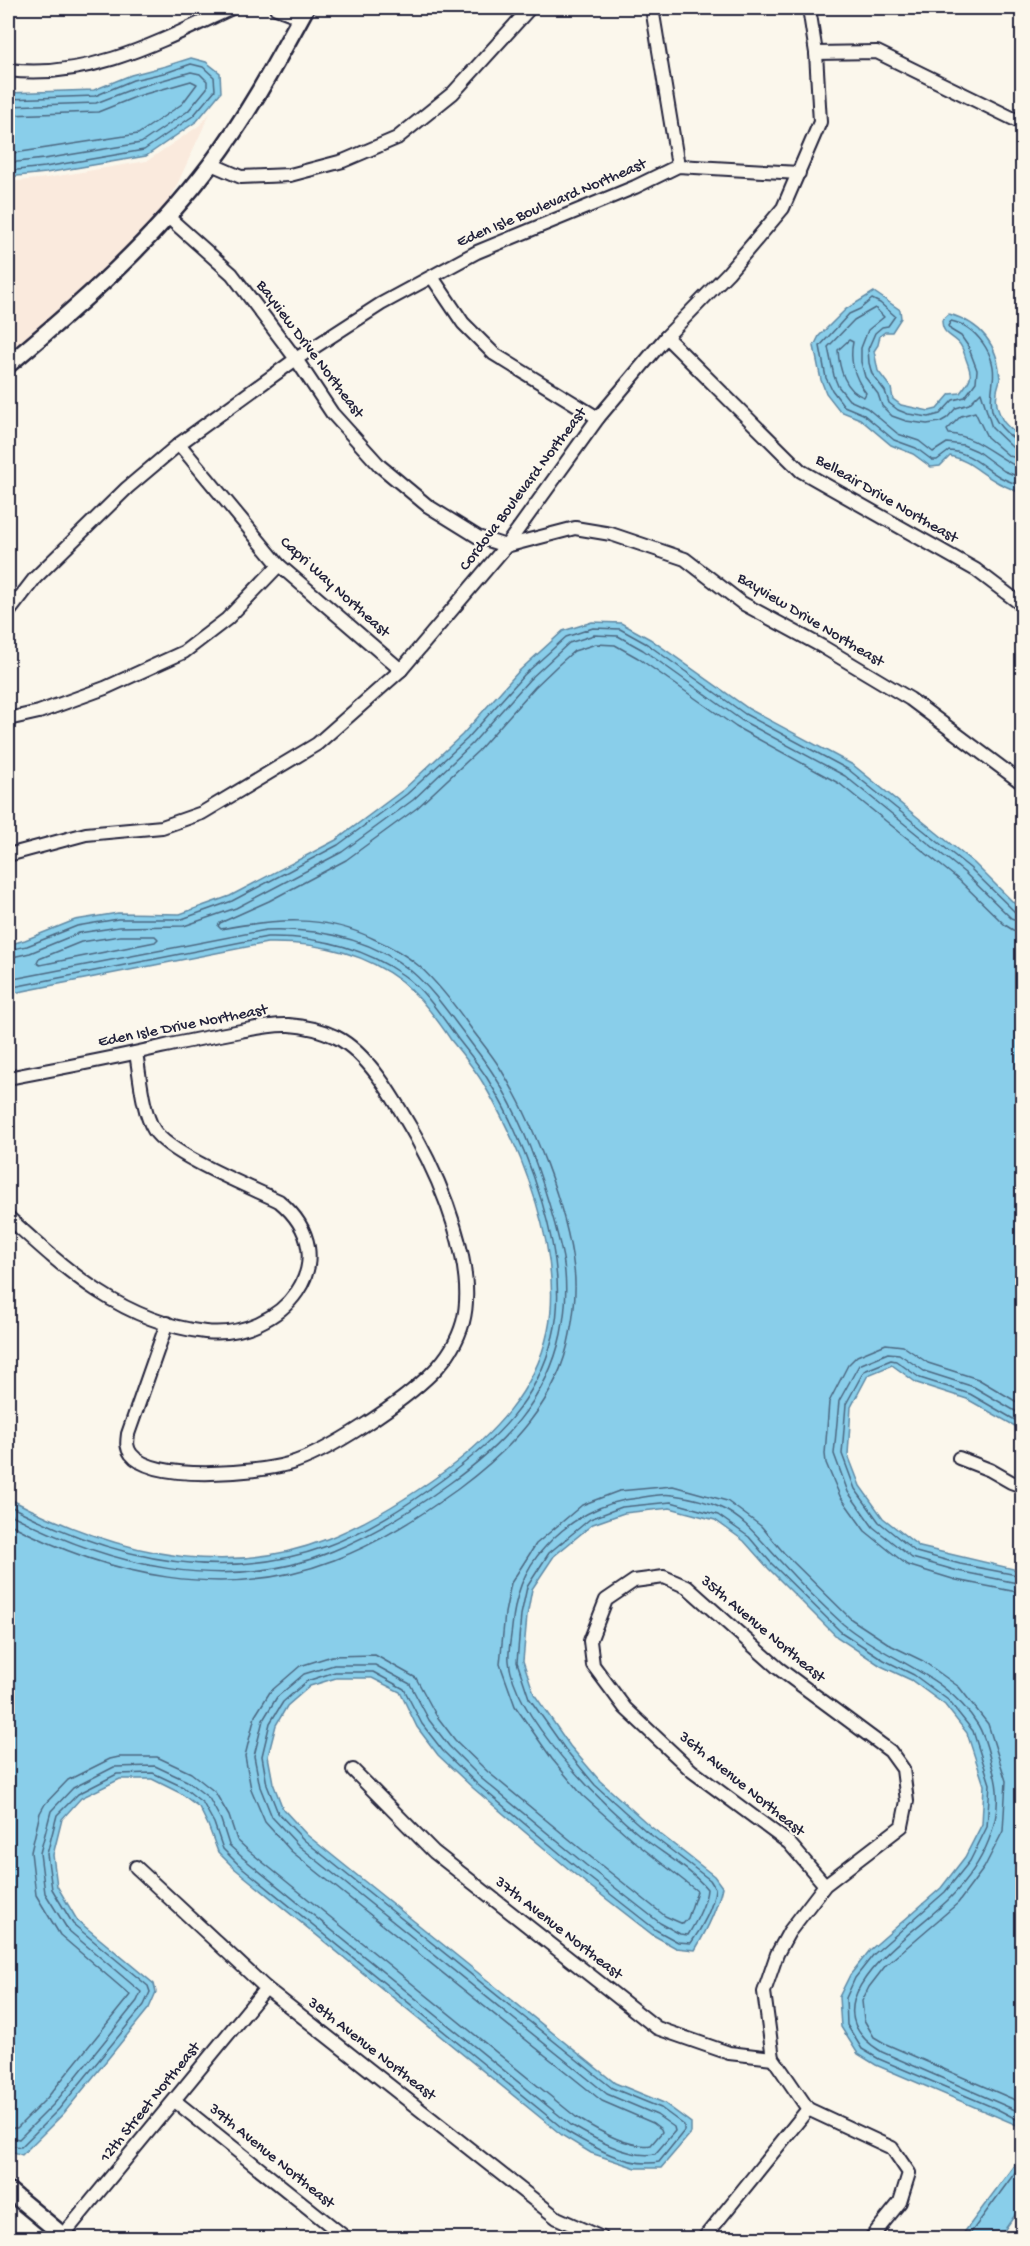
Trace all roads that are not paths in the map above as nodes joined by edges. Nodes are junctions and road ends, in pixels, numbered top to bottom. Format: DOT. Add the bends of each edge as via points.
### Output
graph roads {
  1 [pos="232,8"];
  2 [pos="276,8"];
  3 [pos="530,8"];
  4 [pos="652,8"];
  5 [pos="809,8"];
  6 [pos="303,12"];
  7 [pos="816,53"];
  8 [pos="8,70"];
  9 [pos="1023,123"];
  10 [pos="211,164"];
  11 [pos="678,166"];
  12 [pos="799,173"];
  13 [pos="167,216"];
  14 [pos="432,277"];
  15 [pos="666,337"];
  16 [pos="296,359"];
  17 [pos="8,365"];
  18 [pos="598,418"];
  19 [pos="179,444"];
  20 [pos="506,546"];
  21 [pos="279,565"];
  22 [pos="1023,605"];
  23 [pos="8,613"];
  24 [pos="401,670"];
  25 [pos="8,719"];
  26 [pos="1023,783"];
  27 [pos="8,855"];
  28 [pos="136,1053"];
  29 [pos="8,1078"];
  30 [pos="8,1217"];
  31 [pos="167,1323"];
  32 [pos="959,1458"];
  33 [pos="1023,1486"];
  34 [pos="616,1592"];
  35 [pos="353,1770"];
  36 [pos="136,1867"];
  37 [pos="825,1885"];
  38 [pos="266,1988"];
  39 [pos="773,2058"];
  40 [pos="175,2100"];
  41 [pos="808,2109"];
  42 [pos="8,2190"];
  43 [pos="64,2238"];
  44 [pos="346,2238"];
  45 [pos="602,2238"];
  46 [pos="704,2238"];
  47 [pos="871,2238"];
  1 -- 8 [label="street" via="104,63 66,70"];
  2 -- 6 [label="street"];
  3 -- 10 [label="street" via="453,93 397,138 343,161 290,175 241,177"];
  4 -- 11 [label="street"];
  5 -- 7 [label="street, Cordova Boulevard Northeast"];
  6 -- 10 [label="street" via="259,93"];
  7 -- 9 [label="street" via="877,52"];
  7 -- 12 [label="street, Cordova Boulevard Northeast" via="820,122"];
  10 -- 13 [label="street"];
  11 -- 12 [label="street, Eden Isle Boulevard Northeast"];
  11 -- 14 [label="street, Eden Isle Boulevard Northeast" via="477,252"];
  12 -- 15 [label="street, Cordova Boulevard Northeast" via="783,208"];
  13 -- 16 [label="street, Bayview Drive Northeast" via="232,274"];
  13 -- 17 [label="street" via="90,295"];
  14 -- 16 [label="street, Eden Isle Boulevard Northeast" via="381,304"];
  14 -- 18 [label="street" via="463,323 494,354"];
  15 -- 18 [label="street, Cordova Boulevard Northeast"];
  15 -- 22 [label="street, Belleair Drive Northeast" via="801,471 976,570"];
  16 -- 19 [label="street, Eden Isle Boulevard Northeast"];
  16 -- 20 [label="street, Bayview Drive Northeast" via="332,413 380,466 428,506 478,537"];
  18 -- 20 [label="street, Cordova Boulevard Northeast"];
  19 -- 21 [label="street, Capri Way Northeast"];
  19 -- 23 [label="street, Eden Isle Boulevard Northeast" via="127,488 35,578"];
  20 -- 24 [label="street, Cordova Boulevard Northeast"];
  20 -- 26 [label="street, Bayview Drive Northeast" via="575,528 611,534 685,559 742,603 910,699"];
  21 -- 24 [label="street, Capri Way Northeast"];
  21 -- 25 [label="street" via="227,619 184,652 94,692"];
  24 -- 27 [label="street, Cordova Boulevard Northeast" via="317,744 202,813 162,827 86,834"];
  28 -- 29 [label="street, Eden Isle Drive Northeast"];
  28 -- 31 [label="street" via="148,1119 161,1140 279,1201 303,1227 308,1244 306,1274 295,1297 275,1315 241,1330 223,1332"];
  28 -- 31 [label="street, Eden Isle Drive Northeast" via="271,1026 306,1027 339,1038 369,1065 417,1140 459,1242 467,1281 463,1322 434,1372 408,1394 317,1453 290,1464 245,1472 222,1474 159,1468 143,1463 129,1452 128,1434"];
  30 -- 31 [label="street" via="99,1293 136,1313"];
  32 -- 33 [label="street"];
  34 -- 37 [label="street, 36th Avenue Northeast" via="606,1600 590,1641 593,1665 625,1708 692,1771 789,1843"];
  34 -- 37 [label="street, 35th Avenue Northeast" via="634,1581 663,1577 687,1587 778,1668 890,1751 903,1769 908,1801 902,1826"];
  35 -- 39 [label="street, 37th Avenue Northeast" via="434,1852 657,2028 729,2053"];
  36 -- 38 [label="street, 38th Avenue Northeast"];
  37 -- 39 [label="street" via="777,1953 764,1992"];
  38 -- 40 [label="street, 12th Street Northeast"];
  38 -- 45 [label="street, 38th Avenue Northeast" via="557,2218"];
  39 -- 41 [label="street"];
  40 -- 43 [label="street, 12th Street Northeast"];
  40 -- 44 [label="street, 39th Avenue Northeast"];
  41 -- 46 [label="street"];
  41 -- 47 [label="street" via="892,2148 909,2173 900,2202"];
  42 -- 43 [label="street"];
}
